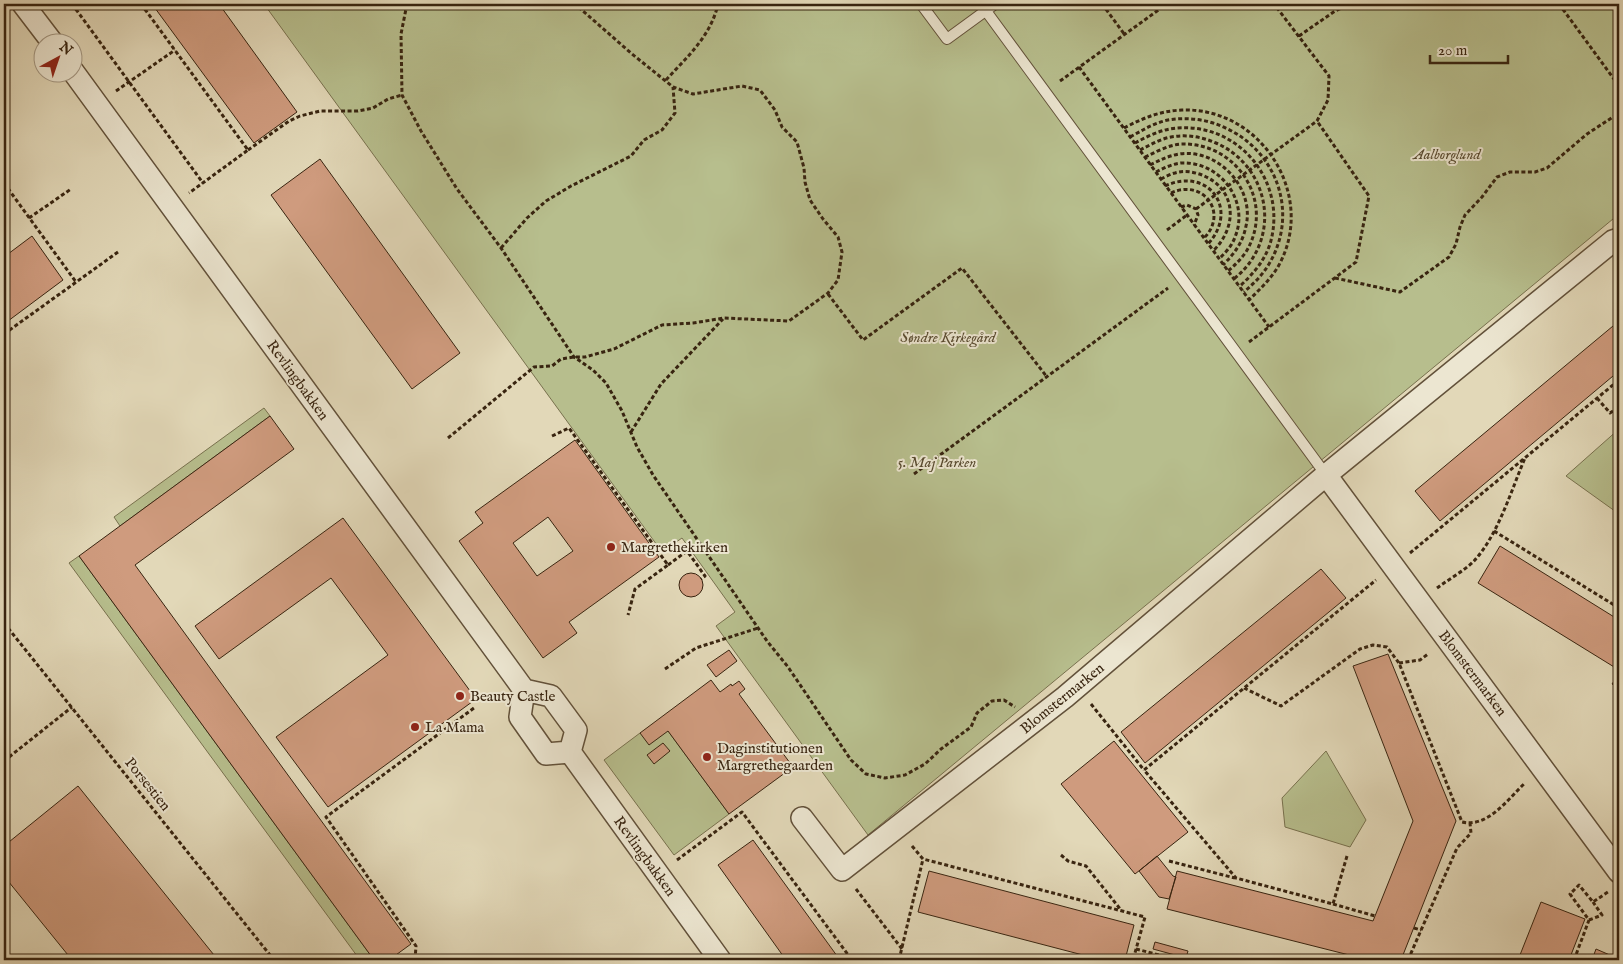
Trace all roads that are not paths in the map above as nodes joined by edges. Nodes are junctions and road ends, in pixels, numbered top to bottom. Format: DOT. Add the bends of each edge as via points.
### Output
graph roads {
  1 [pos="24,4"];
  2 [pos="921,4"];
  3 [pos="995,4"];
  4 [pos="986,10"];
  5 [pos="45,32"];
  6 [pos="81,82"];
  7 [pos="1619,239"];
  8 [pos="1326,475"];
  9 [pos="524,690"];
  10 [pos="570,752"];
  11 [pos="802,818"];
  12 [pos="1616,880"];
  13 [pos="720,960"];
  1 -- 5 [label="street"];
  2 -- 4 [label="lane" via="947,40"];
  3 -- 4 [label="lane"];
  4 -- 8 [label="lane"];
  6 -- 9 [label="street, Revlingbakken"];
  7 -- 8 [label="street, Blomstermarken"];
  8 -- 11 [label="street, Blomstermarken" via="1077,687 842,870"];
  8 -- 12 [label="street, Blomstermarken" via="1542,766"];
  9 -- 10 [label="street" via="551,696 576,730"];
  9 -- 10 [label="street" via="520,717 546,754"];
  10 -- 13 [label="street, Revlingbakken"];
}
